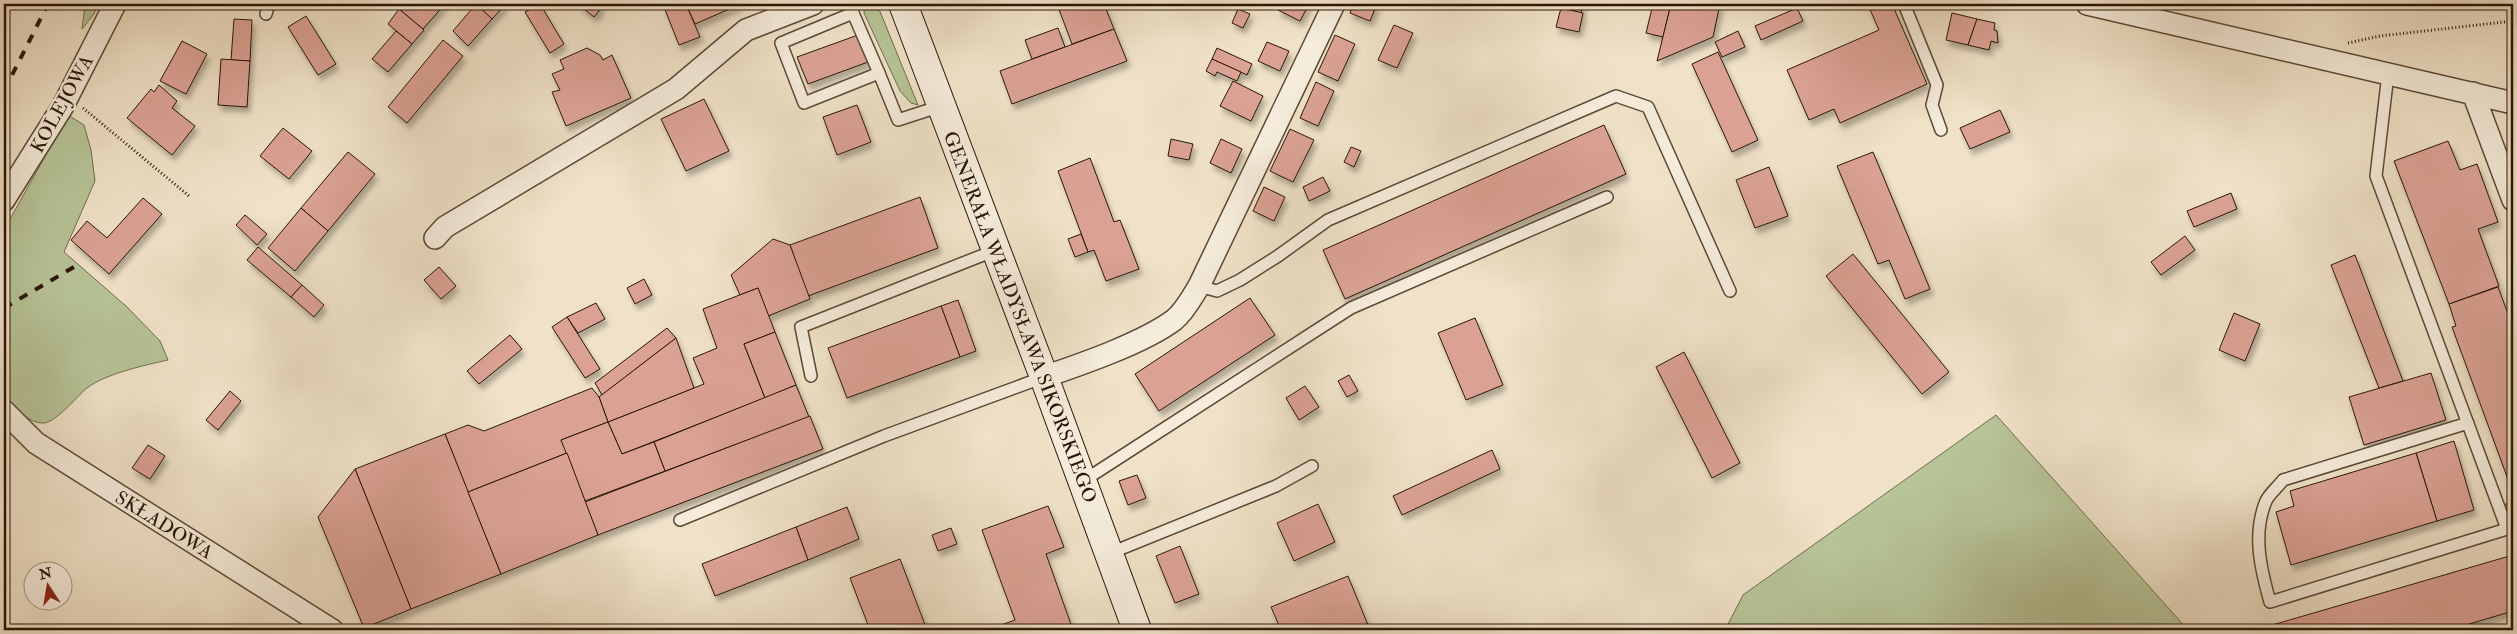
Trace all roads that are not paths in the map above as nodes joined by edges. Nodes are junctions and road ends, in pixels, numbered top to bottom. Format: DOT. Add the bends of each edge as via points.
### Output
graph roads {
  1 [pos="115,4"];
  2 [pos="813,4"];
  3 [pos="903,4"];
  4 [pos="1334,4"];
  5 [pos="1904,4"];
  6 [pos="2087,4"];
  7 [pos="851,8"];
  8 [pos="879,73"];
  9 [pos="2388,74"];
  10 [pos="2473,94"];
  11 [pos="2513,103"];
  12 [pos="941,106"];
  13 [pos="1941,130"];
  14 [pos="1607,196"];
  15 [pos="4,200"];
  16 [pos="2513,200"];
  17 [pos="436,238"];
  18 [pos="996,250"];
  19 [pos="1199,286"];
  20 [pos="1730,291"];
  21 [pos="811,376"];
  22 [pos="1044,377"];
  23 [pos="4,411"];
  24 [pos="2468,423"];
  25 [pos="1312,466"];
  26 [pos="1083,482"];
  27 [pos="680,520"];
  28 [pos="1108,554"];
  29 [pos="332,630"];
  30 [pos="1137,630"];
  1 -- 15 [label="street, KOLEJOWA" via="68,98"];
  2 -- 17 [label="street" via="746,30 676,89 446,227"];
  3 -- 12 [label="main road, GENERAŁA WŁADYSŁAWA SIKORSKIEGO"];
  4 -- 19 [label="street"];
  5 -- 13 [label="lane" via="1936,85 1932,104"];
  6 -- 9 [label="street"];
  7 -- 8 [label="lane"];
  7 -- 8 [label="lane" via="781,43 804,103"];
  8 -- 12 [label="lane" via="898,120"];
  9 -- 10 [label="street"];
  9 -- 24 [label="lane" via="2376,176"];
  10 -- 11 [label="street"];
  10 -- 16 [label="street"];
  12 -- 18 [label="main road, GENERAŁA WŁADYSŁAWA SIKORSKIEGO"];
  14 -- 26 [label="lane" via="1351,308"];
  18 -- 21 [label="lane" via="801,327"];
  18 -- 22 [label="main road, GENERAŁA WŁADYSŁAWA SIKORSKIEGO"];
  19 -- 20 [label="lane" via="1217,291 1278,256 1328,220 1616,96 1648,107"];
  19 -- 22 [label="street" via="1175,319 1154,332"];
  22 -- 26 [label="main road, GENERAŁA WŁADYSŁAWA SIKORSKIEGO"];
  22 -- 27 [label="lane" via="884,436"];
  23 -- 29 [label="street, SKŁADOWA" via="36,443"];
  24 -- 24 [label="lane" via="2507,529 2270,602 2261,570 2258,532 2266,500 2283,480"];
  25 -- 28 [label="lane" via="1276,486"];
  26 -- 28 [label="main road, GENERAŁA WŁADYSŁAWA SIKORSKIEGO"];
  28 -- 30 [label="main road, GENERAŁA WŁADYSŁAWA SIKORSKIEGO"];
}
